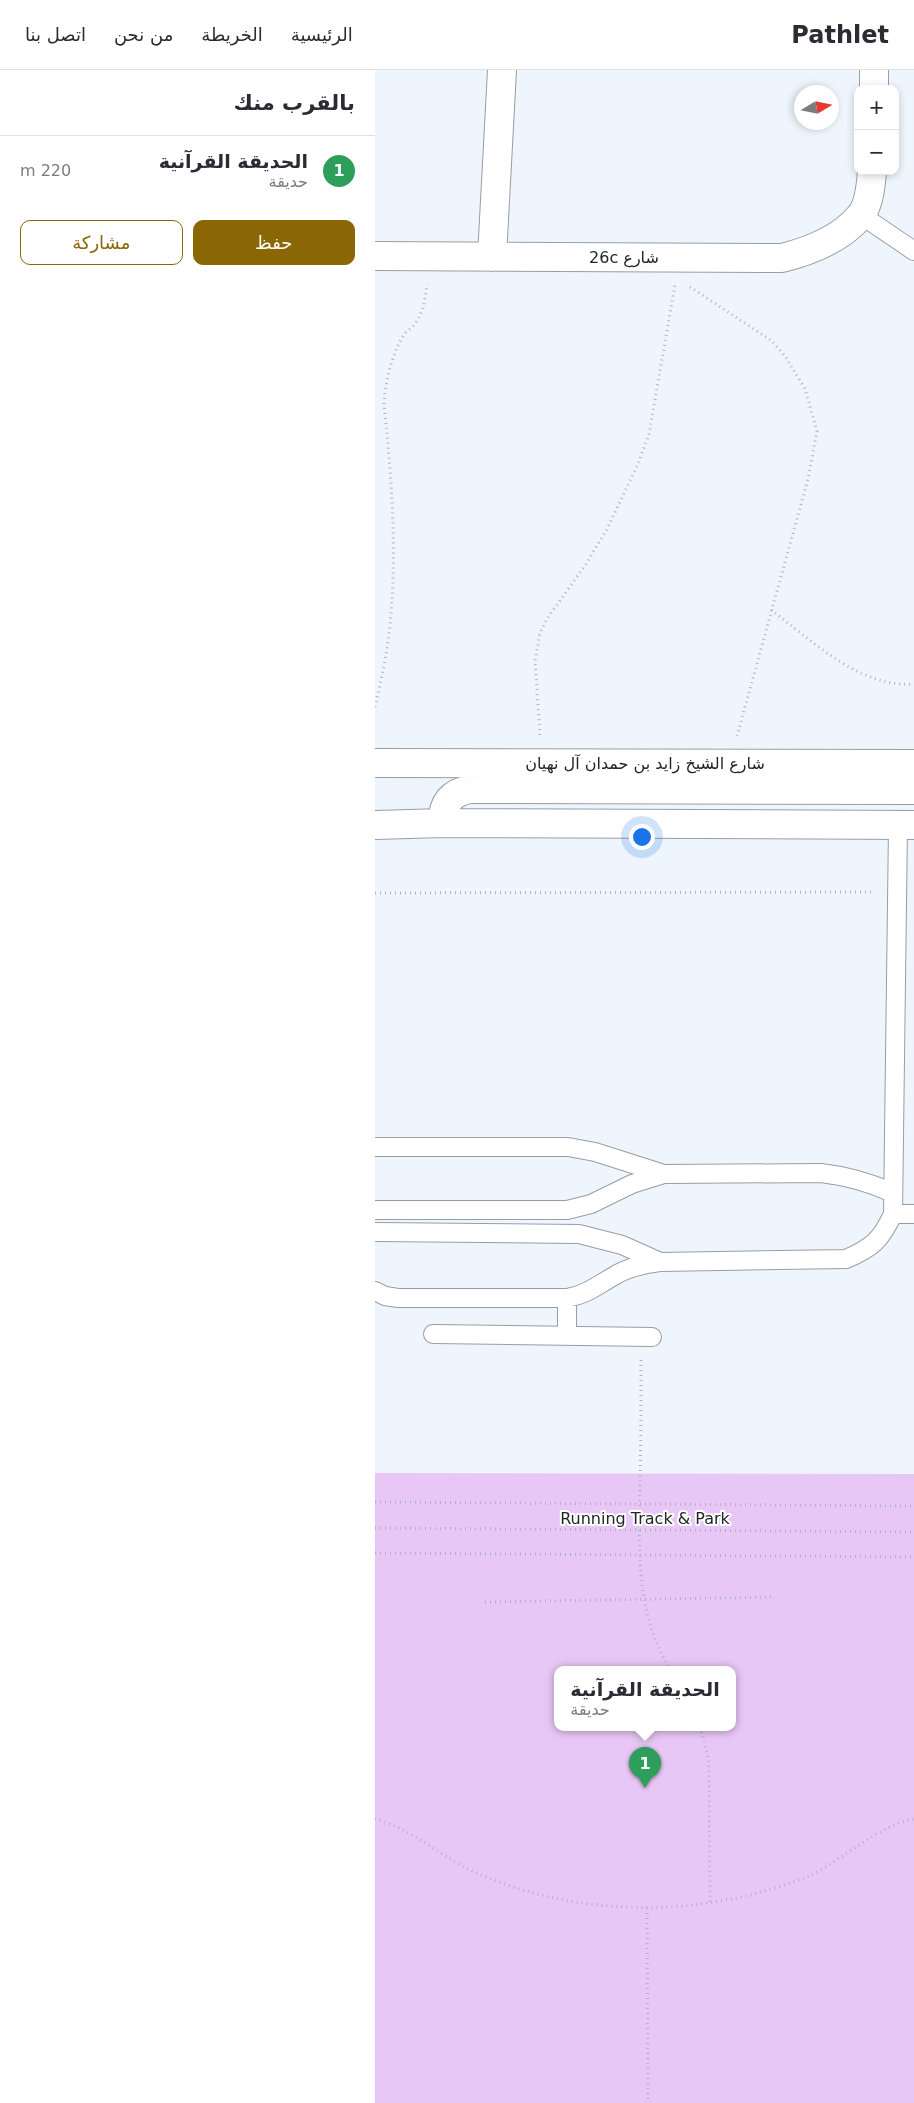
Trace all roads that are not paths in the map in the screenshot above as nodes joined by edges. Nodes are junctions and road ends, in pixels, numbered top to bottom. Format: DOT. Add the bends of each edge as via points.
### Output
graph roads {
  1 [pos="502,70"];
  2 [pos="874,70"];
  3 [pos="874,85"];
  4 [pos="872,175"];
  5 [pos="861,215"];
  6 [pos="914,251"];
  7 [pos="375,256"];
  8 [pos="492,257"];
  9 [pos="375,763"];
  10 [pos="914,764"];
  11 [pos="914,790"];
  12 [pos="443,823"];
  13 [pos="375,825"];
  14 [pos="906,825"];
  15 [pos="375,1147"];
  16 [pos="664,1174"];
  17 [pos="893,1193"];
  18 [pos="375,1210"];
  19 [pos="893,1214"];
  20 [pos="914,1214"];
  21 [pos="375,1232"];
  22 [pos="660,1262"];
  23 [pos="375,1291"];
  24 [pos="567,1298"];
  25 [pos="433,1334"];
  26 [pos="567,1336"];
  27 [pos="647,1337"];
  1 -- 8 [label="main road"];
  2 -- 3 [label="main road"];
  4 -- 5 [label="main road"];
  5 -- 6 [label="lane"];
  5 -- 8 [label="main road, 26c شارع" via="825,243 782,258 678,268"];
  7 -- 8 [label="main road, 26c شارع"];
  9 -- 10 [label="main road, شارع الشيخ زايد بن حمدان آل نهيان"];
  11 -- 12 [label="main road" via="471,789 452,796 446,804"];
  12 -- 13 [label="main road"];
  12 -- 14 [label="main road"];
  14 -- 17 [label="lane" via="897,892"];
  15 -- 16 [label="lane" via="568,1147"];
  16 -- 17 [label="lane" via="837,1175 870,1182"];
  16 -- 18 [label="lane" via="632,1184 585,1206 567,1210"];
  17 -- 19 [label="lane"];
  19 -- 20 [label="lane"];
  19 -- 22 [label="lane" via="883,1234 867,1251 846,1260"];
  21 -- 22 [label="lane" via="579,1234 621,1245"];
  22 -- 24 [label="lane" via="628,1269 590,1292"];
  23 -- 24 [label="lane" via="398,1298"];
  24 -- 26 [label="lane"];
  25 -- 26 [label="lane"];
  26 -- 27 [label="lane"];
}
